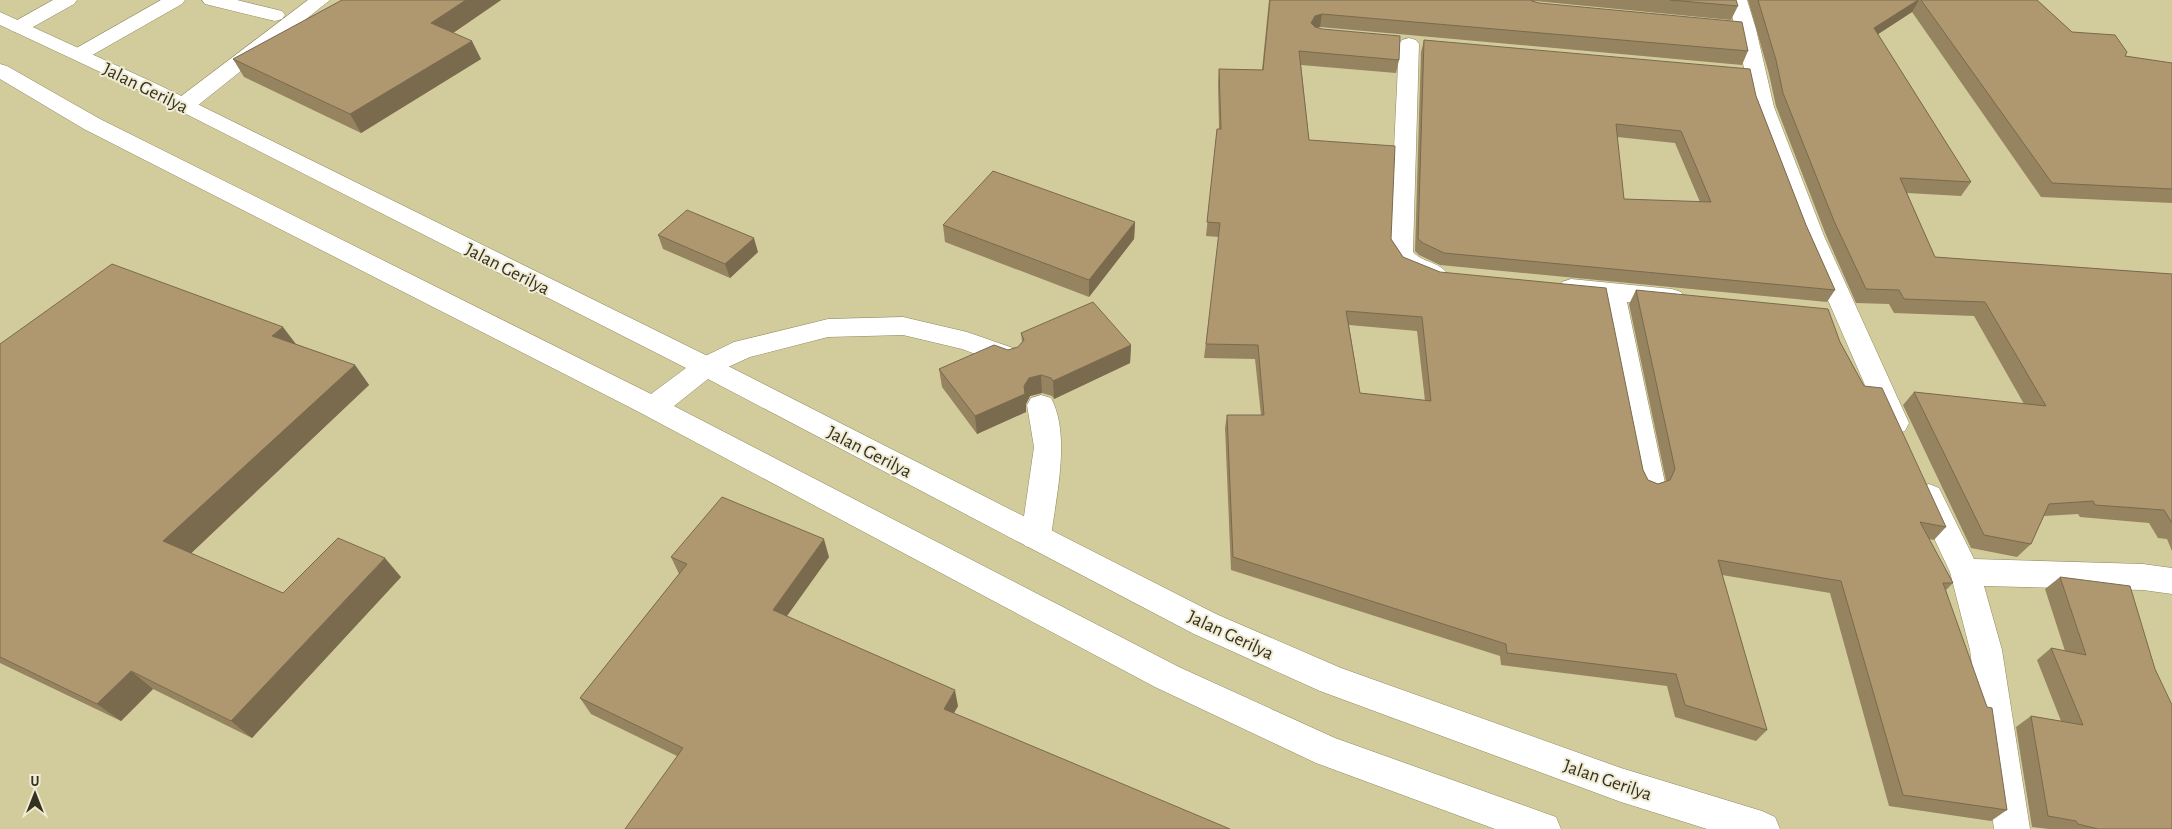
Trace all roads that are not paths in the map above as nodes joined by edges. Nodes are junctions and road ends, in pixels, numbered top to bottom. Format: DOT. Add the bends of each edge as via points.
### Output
graph roads {
  1 [pos="67,0"];
  2 [pos="175,0"];
  3 [pos="212,0"];
  4 [pos="296,0"];
  5 [pos="320,0"];
  6 [pos="1737,0"];
  7 [pos="275,15"];
  8 [pos="10,22"];
  9 [pos="1410,44"];
  10 [pos="80,54"];
  11 [pos="0,70"];
  12 [pos="175,100"];
  13 [pos="1454,277"];
  14 [pos="1546,286"];
  15 [pos="1612,292"];
  16 [pos="1690,300"];
  17 [pos="1818,312"];
  18 [pos="1848,315"];
  19 [pos="1010,358"];
  20 [pos="706,367"];
  21 [pos="1041,405"];
  22 [pos="652,407"];
  23 [pos="1904,442"];
  24 [pos="1920,477"];
  25 [pos="1651,482"];
  26 [pos="1036,537"];
  27 [pos="1965,572"];
  28 [pos="2172,581"];
  29 [pos="1543,829"];
  30 [pos="1762,829"];
  31 [pos="2012,829"];
  1 -- 8 [label="main road"];
  2 -- 10 [label="main road"];
  3 -- 7 [label="main road"];
  4 -- 7 [label="main road"];
  5 -- 12 [label="main road"];
  6 -- 18 [label="main road" via="1736,28 1747,74 1763,106 1812,236"];
  7 -- 12 [label="main road"];
  8 -- 10 [label="main road, Jalan Gerilya"];
  9 -- 13 [label="main road" via="1401,253 1420,269"];
  10 -- 12 [label="main road, Jalan Gerilya"];
  11 -- 22 [label="main road" via="92,124"];
  12 -- 20 [label="main road, Jalan Gerilya"];
  14 -- 15 [label="main road"];
  15 -- 16 [label="main road"];
  15 -- 25 [label="main road"];
  17 -- 18 [label="main road"];
  18 -- 23 [label="main road"];
  19 -- 20 [label="main road" via="967,341 893,326 828,328 743,349"];
  20 -- 22 [label="main road"];
  20 -- 26 [label="main road, Jalan Gerilya"];
  21 -- 26 [label="main road" via="1048,447"];
  22 -- 29 [label="main road" via="1166,677 1328,752"];
  24 -- 27 [label="main road"];
  26 -- 30 [label="main road, Jalan Gerilya" via="1205,624 1332,680 1621,785"];
  27 -- 28 [label="main road" via="2143,577"];
  27 -- 31 [label="main road" via="1986,650"];
}
